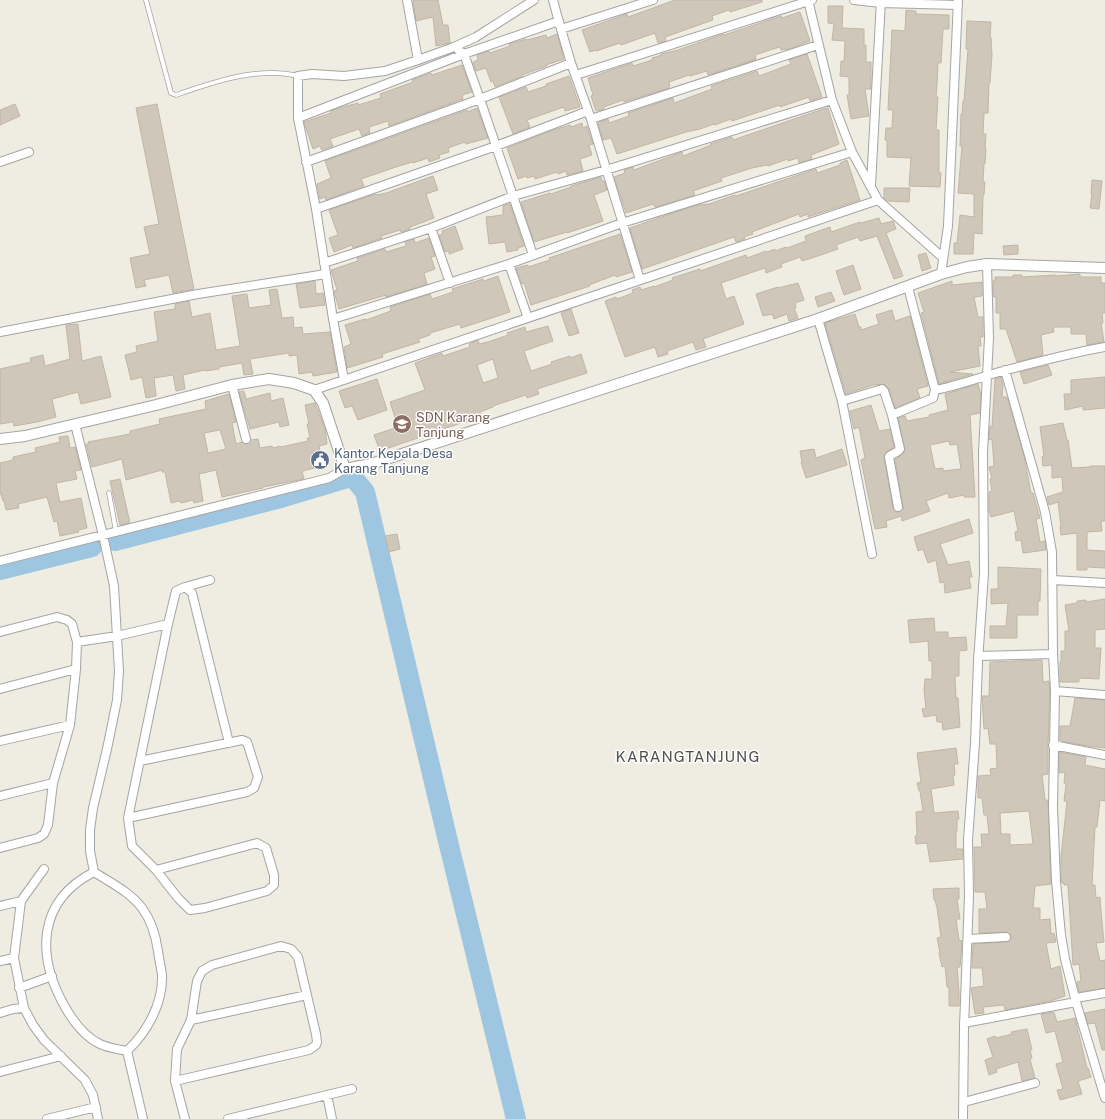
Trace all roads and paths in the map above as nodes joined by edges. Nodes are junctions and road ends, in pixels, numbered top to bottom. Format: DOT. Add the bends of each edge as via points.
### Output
graph roads {
  1 [pos="146,0"];
  2 [pos="407,0"];
  3 [pos="534,0"];
  4 [pos="553,0"];
  5 [pos="653,0"];
  6 [pos="810,0"];
  7 [pos="854,0"];
  8 [pos="881,1"];
  9 [pos="958,2"];
  10 [pos="560,25"];
  11 [pos="818,45"];
  12 [pos="454,47"];
  13 [pos="464,54"];
  14 [pos="418,60"];
  15 [pos="571,63"];
  16 [pos="576,75"];
  17 [pos="298,76"];
  18 [pos="480,99"];
  19 [pos="832,100"];
  20 [pos="590,115"];
  21 [pos="298,118"];
  22 [pos="496,146"];
  23 [pos="29,152"];
  24 [pos="852,152"];
  25 [pos="0,162"];
  26 [pos="306,162"];
  27 [pos="606,170"];
  28 [pos="871,185"];
  29 [pos="513,196"];
  30 [pos="878,200"];
  31 [pos="316,209"];
  32 [pos="622,223"];
  33 [pos="431,228"];
  34 [pos="533,255"];
  35 [pos="942,257"];
  36 [pos="324,263"];
  37 [pos="509,264"];
  38 [pos="988,264"];
  39 [pos="1105,268"];
  40 [pos="326,274"];
  41 [pos="941,274"];
  42 [pos="640,280"];
  43 [pos="450,283"];
  44 [pos="908,287"];
  45 [pos="528,318"];
  46 [pos="333,319"];
  47 [pos="818,319"];
  48 [pos="0,332"];
  49 [pos="1105,347"];
  50 [pos="1005,370"];
  51 [pos="987,376"];
  52 [pos="344,380"];
  53 [pos="232,385"];
  54 [pos="314,390"];
  55 [pos="935,390"];
  56 [pos="842,401"];
  57 [pos="892,415"];
  58 [pos="75,424"];
  59 [pos="0,439"];
  60 [pos="246,439"];
  61 [pos="344,469"];
  62 [pos="109,493"];
  63 [pos="898,507"];
  64 [pos="116,532"];
  65 [pos="103,535"];
  66 [pos="872,554"];
  67 [pos="0,561"];
  68 [pos="210,580"];
  69 [pos="1053,580"];
  70 [pos="1105,583"];
  71 [pos="185,587"];
  72 [pos="168,624"];
  73 [pos="0,632"];
  74 [pos="117,636"];
  75 [pos="77,642"];
  76 [pos="1053,654"];
  77 [pos="978,656"];
  78 [pos="76,669"];
  79 [pos="0,689"];
  80 [pos="1055,691"];
  81 [pos="1105,695"];
  82 [pos="70,725"];
  83 [pos="0,741"];
  84 [pos="229,742"];
  85 [pos="1053,745"];
  86 [pos="1105,755"];
  87 [pos="140,760"];
  88 [pos="53,783"];
  89 [pos="0,796"];
  90 [pos="128,818"];
  91 [pos="0,848"];
  92 [pos="44,869"];
  93 [pos="156,870"];
  94 [pos="94,872"];
  95 [pos="21,901"];
  96 [pos="0,906"];
  97 [pos="1006,937"];
  98 [pos="968,939"];
  99 [pos="14,958"];
  100 [pos="0,961"];
  101 [pos="52,976"];
  102 [pos="19,988"];
  103 [pos="1105,993"];
  104 [pos="307,995"];
  105 [pos="1076,1000"];
  106 [pos="24,1008"];
  107 [pos="0,1013"];
  108 [pos="191,1020"];
  109 [pos="964,1023"];
  110 [pos="127,1051"];
  111 [pos="61,1056"];
  112 [pos="0,1072"];
  113 [pos="174,1081"];
  114 [pos="1036,1083"];
  115 [pos="352,1089"];
  116 [pos="327,1095"];
  117 [pos="1105,1098"];
  118 [pos="964,1102"];
  119 [pos="96,1107"];
  120 [pos="47,1119"];
  121 [pos="98,1119"];
  122 [pos="143,1119"];
  123 [pos="185,1119"];
  124 [pos="228,1119"];
  125 [pos="332,1119"];
  126 [pos="963,1119"];
  1 -- 17 [label="lane" via="173,95 257,73 286,73"];
  2 -- 14 [label="street"];
  3 -- 12 [label="street" via="476,37"];
  4 -- 10 [label="street"];
  5 -- 10 [label="street"];
  6 -- 11 [label="street"];
  6 -- 16 [label="street"];
  7 -- 8 [label="street"];
  8 -- 9 [label="street"];
  8 -- 28 [label="street"];
  9 -- 35 [label="street" via="948,226"];
  10 -- 13 [label="street"];
  10 -- 15 [label="street"];
  11 -- 19 [label="street"];
  11 -- 20 [label="street"];
  12 -- 13 [label="street"];
  12 -- 14 [label="street"];
  13 -- 18 [label="street"];
  13 -- 21 [label="street"];
  14 -- 17 [label="street" via="385,70 344,76"];
  15 -- 16 [label="street"];
  15 -- 18 [label="street"];
  16 -- 20 [label="street"];
  17 -- 21 [label="street"];
  18 -- 22 [label="street"];
  18 -- 26 [label="street"];
  19 -- 24 [label="street"];
  19 -- 27 [label="street"];
  20 -- 22 [label="street"];
  20 -- 27 [label="street"];
  21 -- 26 [label="street"];
  22 -- 29 [label="street"];
  22 -- 31 [label="street"];
  23 -- 25 [label="street"];
  24 -- 28 [label="street"];
  24 -- 32 [label="street"];
  26 -- 31 [label="street"];
  27 -- 29 [label="street"];
  27 -- 32 [label="street"];
  28 -- 30 [label="street"];
  29 -- 33 [label="street"];
  29 -- 34 [label="street"];
  30 -- 35 [label="street"];
  30 -- 42 [label="street"];
  31 -- 36 [label="street"];
  32 -- 34 [label="street"];
  32 -- 42 [label="street"];
  33 -- 36 [label="street"];
  33 -- 43 [label="street"];
  34 -- 37 [label="street"];
  35 -- 41 [label="street"];
  36 -- 40 [label="street"];
  37 -- 43 [label="street"];
  37 -- 45 [label="street"];
  38 -- 39 [label="street"];
  38 -- 41 [label="street"];
  38 -- 51 [label="street"];
  40 -- 46 [label="street"];
  40 -- 48 [label="street" via="198,294"];
  41 -- 44 [label="street"];
  42 -- 45 [label="street"];
  43 -- 46 [label="street"];
  44 -- 47 [label="street"];
  44 -- 55 [label="street"];
  45 -- 52 [label="street"];
  46 -- 52 [label="street"];
  47 -- 56 [label="street"];
  47 -- 61 [label="street" via="371,464"];
  49 -- 50 [label="street"];
  50 -- 51 [label="street"];
  50 -- 69 [label="street" via="1045,512 1052,552"];
  51 -- 55 [label="street"];
  51 -- 77 [label="street" via="982,452 984,573"];
  52 -- 54 [label="street"];
  53 -- 54 [label="street" via="270,379 294,382"];
  53 -- 58 [label="street"];
  53 -- 60 [label="street"];
  54 -- 61 [label="street" via="323,402"];
  55 -- 57 [label="street" via="933,398"];
  56 -- 57 [label="street" via="882,389"];
  56 -- 66 [label="street"];
  57 -- 63 [label="street" via="900,449 888,457"];
  58 -- 59 [label="street"];
  58 -- 65 [label="street"];
  61 -- 64 [label="street" via="329,478"];
  62 -- 64 [label="lane"];
  64 -- 65 [label="street"];
  65 -- 67 [label="street"];
  65 -- 74 [label="street" via="114,586"];
  68 -- 71 [label="street"];
  69 -- 70 [label="street"];
  69 -- 76 [label="street"];
  71 -- 72 [label="street" via="176,591"];
  71 -- 84 [label="street" via="192,593"];
  72 -- 74 [label="street"];
  72 -- 87 [label="street"];
  73 -- 75 [label="street" via="56,617 72,624"];
  74 -- 75 [label="street"];
  74 -- 94 [label="street" via="117,700 90,830"];
  75 -- 78 [label="street"];
  76 -- 77 [label="street"];
  76 -- 80 [label="street"];
  77 -- 98 [label="street" via="968,840"];
  78 -- 79 [label="street"];
  78 -- 82 [label="street"];
  80 -- 81 [label="street"];
  80 -- 85 [label="street"];
  82 -- 83 [label="street"];
  82 -- 88 [label="street"];
  84 -- 87 [label="street"];
  84 -- 90 [label="street" via="247,742 258,777 254,788 247,792"];
  85 -- 86 [label="street"];
  85 -- 105 [label="street" via="1056,881 1065,959"];
  87 -- 90 [label="street"];
  88 -- 89 [label="street"];
  88 -- 91 [label="street" via="48,825 44,834"];
  90 -- 93 [label="street" via="132,846"];
  92 -- 95 [label="street"];
  93 -- 93 [label="street" via="257,843 266,848 274,875 274,885 267,891 190,910"];
  94 -- 101 [label="street" via="67,890 56,905 48,925 45,943"];
  94 -- 110 [label="street" via="128,893 143,909 157,944 162,976 159,997 150,1022 138,1041"];
  95 -- 96 [label="street"];
  95 -- 99 [label="street"];
  97 -- 98 [label="street"];
  98 -- 109 [label="street"];
  99 -- 100 [label="street"];
  99 -- 102 [label="street"];
  101 -- 102 [label="street"];
  101 -- 110 [label="street" via="61,1000 83,1032 100,1044"];
  102 -- 106 [label="street"];
  103 -- 105 [label="street"];
  104 -- 108 [label="street"];
  104 -- 108 [label="street" via="298,958 291,949 281,946 212,965 202,971 197,981"];
  104 -- 113 [label="street" via="317,1042 313,1048"];
  105 -- 109 [label="street"];
  105 -- 117 [label="street"];
  106 -- 107 [label="street"];
  106 -- 111 [label="street" via="44,1040"];
  108 -- 113 [label="street" via="176,1049"];
  109 -- 118 [label="street"];
  110 -- 122 [label="street"];
  111 -- 112 [label="street"];
  111 -- 119 [label="street" via="85,1080"];
  113 -- 123 [label="street"];
  114 -- 118 [label="street"];
  115 -- 116 [label="street"];
  116 -- 124 [label="street"];
  116 -- 125 [label="street"];
  118 -- 126 [label="street"];
  119 -- 120 [label="street"];
  119 -- 121 [label="street"];
}
